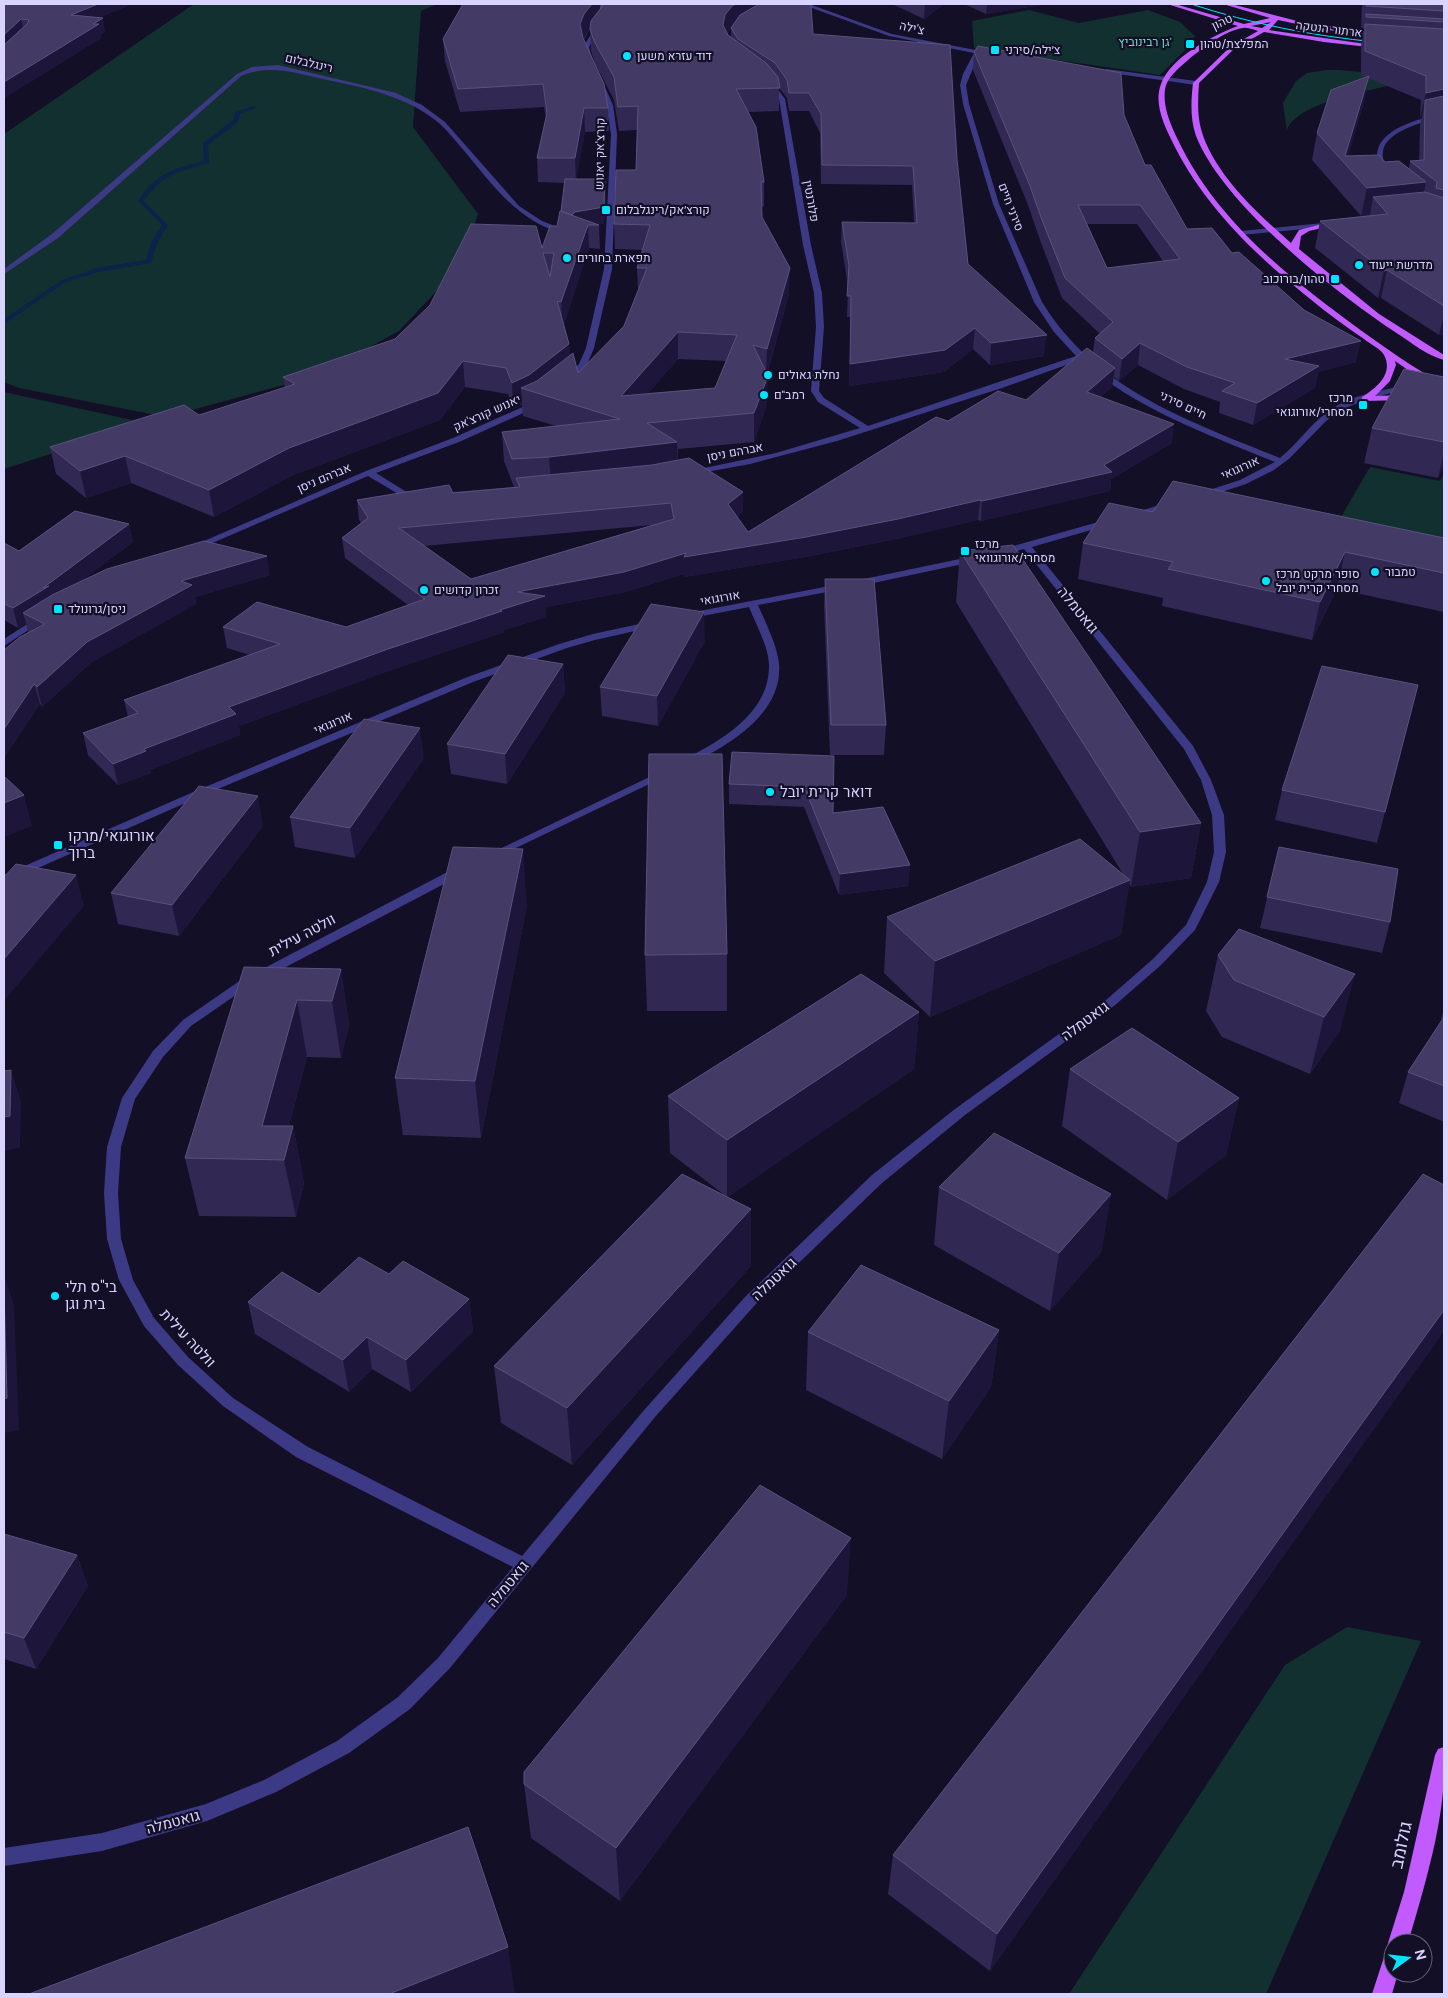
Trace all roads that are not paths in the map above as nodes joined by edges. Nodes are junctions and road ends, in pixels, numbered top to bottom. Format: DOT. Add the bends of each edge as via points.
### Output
graph roads {
  1 [pos="600,4"];
  2 [pos="804,4"];
  3 [pos="1170,4"];
  4 [pos="1226,4"];
  5 [pos="1198,14"];
  6 [pos="1276,19"];
  7 [pos="1241,26"];
  8 [pos="1262,31"];
  9 [pos="1382,34"];
  10 [pos="1212,40"];
  11 [pos="1383,46"];
  12 [pos="977,52"];
  13 [pos="987,54"];
  14 [pos="592,64"];
  15 [pos="1099,70"];
  16 [pos="595,71"];
  17 [pos="764,78"];
  18 [pos="1166,80"];
  19 [pos="1196,83"];
  20 [pos="1444,115"];
  21 [pos="1389,178"];
  22 [pos="1339,223"];
  23 [pos="1323,225"];
  24 [pos="610,226"];
  25 [pos="600,229"];
  26 [pos="1272,230"];
  27 [pos="574,233"];
  28 [pos="1241,233"];
  29 [pos="599,243"];
  30 [pos="608,248"];
  31 [pos="1295,250"];
  32 [pos="4,272"];
  33 [pos="1387,352"];
  34 [pos="1081,357"];
  35 [pos="1444,358"];
  36 [pos="1442,375"];
  37 [pos="1422,383"];
  38 [pos="562,385"];
  39 [pos="1444,387"];
  40 [pos="1412,398"];
  41 [pos="1365,399"];
  42 [pos="542,400"];
  43 [pos="866,429"];
  44 [pos="1281,461"];
  45 [pos="369,473"];
  46 [pos="679,475"];
  47 [pos="432,497"];
  48 [pos="1196,497"];
  49 [pos="1183,501"];
  50 [pos="1026,546"];
  51 [pos="181,553"];
  52 [pos="753,604"];
  53 [pos="53,610"];
  54 [pos="678,618"];
  55 [pos="660,622"];
  56 [pos="5,640"];
  57 [pos="4,879"];
  58 [pos="524,1565"];
  59 [pos="1444,1754"];
  60 [pos="4,1857"];
  61 [pos="1401,1933"];
  1 -- 14 [label="street" via="605,13 603,22 586,47"];
  2 -- 12 [label="street, צ'ילה" via="891,35"];
  3 -- 5 [label="main road, ארתור הנטקה"];
  4 -- 6 [label="main road, ארתור הנטקה"];
  5 -- 7 [label="main road, ארתור הנטקה"];
  5 -- 10 [label="main road" via="1211,28"];
  6 -- 7 [label="main road, טהון"];
  6 -- 8 [label="main road, טהון"];
  6 -- 9 [label="main road, ארתור הנטקה"];
  7 -- 8 [label="main road, ארתור הנטקה"];
  7 -- 10 [label="main road, טהון"];
  8 -- 11 [label="main road, ארתור הנטקה"];
  8 -- 19 [label="main road, טהון" via="1232,48"];
  10 -- 18 [label="main road, טהון" via="1181,62"];
  12 -- 13 [label="street, צ'ילה"];
  12 -- 34 [label="street, סירני חיים" via="963,85 975,138 996,204 1038,302 1065,341"];
  15 -- 18 [label="street"];
  16 -- 24 [label="street, קורצ'אק יאנוש" via="613,115"];
  17 -- 43 [label="street, פלורנטין" via="777,89 782,99 818,293 820,326 815,391 821,400"];
  18 -- 19 [label="street"];
  18 -- 28 [label="main road" via="1162,98 1166,120 1184,161 1206,194"];
  19 -- 26 [label="main road" via="1195,122 1202,142 1232,186"];
  20 -- 21 [label="street" via="1403,128 1381,145 1380,165"];
  22 -- 23 [label="street"];
  23 -- 26 [label="street"];
  23 -- 31 [label="main road" via="1296,236"];
  24 -- 25 [label="street"];
  24 -- 30 [label="street"];
  26 -- 28 [label="street"];
  26 -- 31 [label="main road"];
  27 -- 32 [label="street, רינגלבלום" via="550,228 531,219 443,123 420,106 394,94 278,67 252,69 239,75 55,236"];
  28 -- 33 [label="main road" via="1340,319"];
  29 -- 30 [label="street"];
  30 -- 38 [label="street" via="608,269 590,348 582,365"];
  31 -- 35 [label="main road" via="1360,305 1420,346"];
  33 -- 37 [label="main road"];
  33 -- 41 [label="main road" via="1392,364 1387,381"];
  34 -- 43 [label="street, אברהם ניסן"];
  34 -- 44 [label="street, חיים סירני" via="1116,384 1149,403"];
  36 -- 37 [label="street, אורוגואי"];
  37 -- 39 [label="main road"];
  37 -- 41 [label="street, אורוגואי"];
  40 -- 41 [label="main road"];
  41 -- 44 [label="street, אורוגואי" via="1331,413"];
  42 -- 45 [label="street, יאנוש קורצ'אק" via="456,440"];
  43 -- 46 [label="street, אברהם ניסן" via="770,458"];
  44 -- 48 [label="street, אורוגואי" via="1238,484"];
  45 -- 47 [label="street, אברהם ניסן" via="404,493"];
  45 -- 51 [label="street, אברהם ניסן"];
  49 -- 50 [label="street, אורוגואי"];
  50 -- 52 [label="street, אורוגואי"];
  50 -- 58 [label="street, גואטמלה" via="1189,748 1206,780 1218,815 1220,852 1213,882 1191,927 1110,1003 960,1112 877,1179 750,1301 650,1413"];
  52 -- 54 [label="street, אורוגואי"];
  52 -- 58 [label="street, וולטה עילית" via="775,665 771,688 759,710 738,733 676,767 474,864 242,985 187,1024 158,1054 129,1098 114,1148 111,1193 114,1239 126,1280 149,1322 183,1361 228,1402 302,1452"];
  53 -- 56 [label="street"];
  55 -- 57 [label="street, אורוגואי" via="578,641 468,680"];
  58 -- 60 [label="street, גואטמלה" via="444,1663 404,1704 343,1747 270,1786 207,1812 102,1842"];
  59 -- 61 [label="main road, גולומב"];
}
